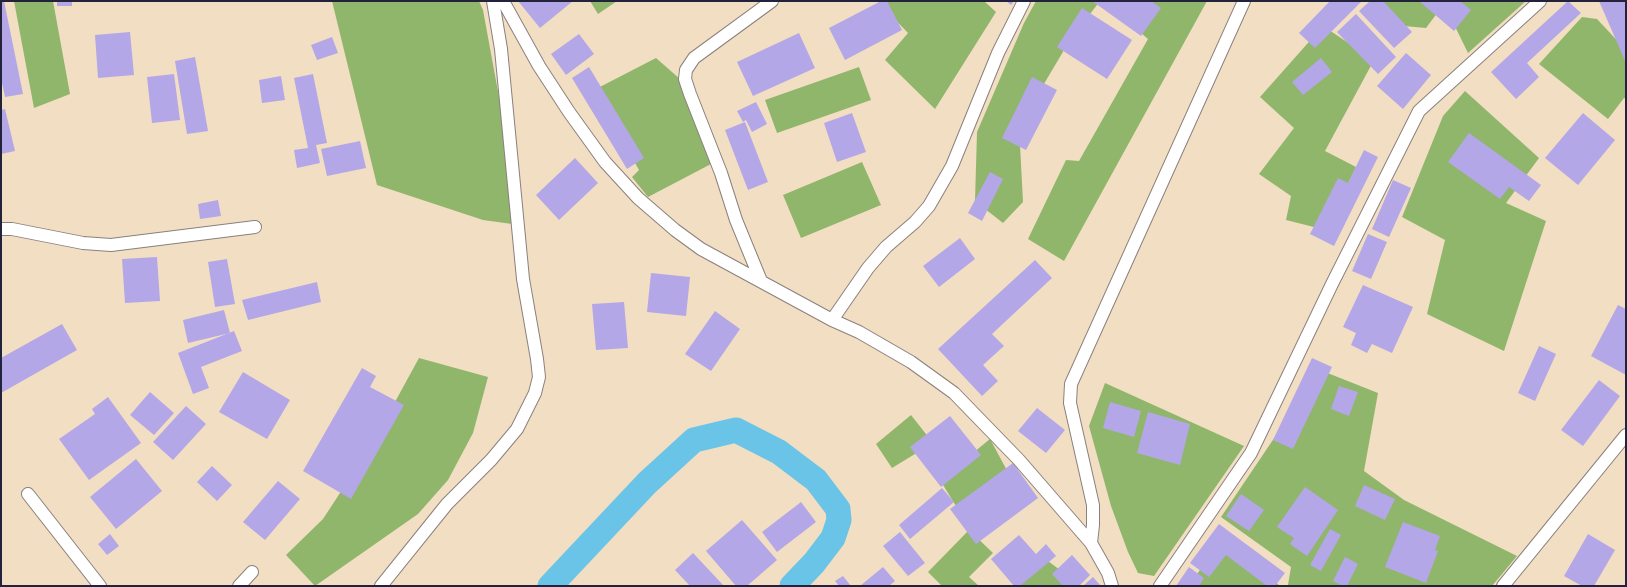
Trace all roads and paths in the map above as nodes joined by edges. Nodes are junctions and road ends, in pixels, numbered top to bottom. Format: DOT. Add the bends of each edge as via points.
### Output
graph roads {
  1 [pos="493,1"];
  2 [pos="503,1"];
  3 [pos="772,1"];
  4 [pos="1024,1"];
  5 [pos="1244,1"];
  6 [pos="1540,1"];
  7 [pos="255,227"];
  8 [pos="1,229"];
  9 [pos="762,281"];
  10 [pos="832,320"];
  11 [pos="1626,435"];
  12 [pos="28,494"];
  13 [pos="1091,543"];
  14 [pos="252,572"];
  15 [pos="100,586"];
  16 [pos="239,586"];
  17 [pos="381,586"];
  18 [pos="1112,586"];
  19 [pos="1160,586"];
  20 [pos="1503,586"];
  1 -- 17 [label="lane" via="501,49 523,279 539,377 535,393 517,428 491,460 447,504"];
  2 -- 9 [label="lane" via="539,66 569,112 605,162 638,198 702,249"];
  3 -- 9 [label="lane" via="694,58 688,64 685,79 736,220"];
  4 -- 10 [label="lane" via="998,53 952,166 929,206 868,268"];
  5 -- 13 [label="lane" via="1071,384 1070,402 1093,504"];
  6 -- 19 [label="lane" via="1419,111 1251,453"];
  7 -- 8 [label="lane" via="111,245 83,243"];
  9 -- 10 [label="lane"];
  10 -- 13 [label="lane" via="860,332 911,362 954,393 1019,460"];
  11 -- 20 [label="lane"];
  12 -- 15 [label="lane"];
  13 -- 18 [label="lane" via="1108,573"];
  14 -- 16 [label="lane"];
}
